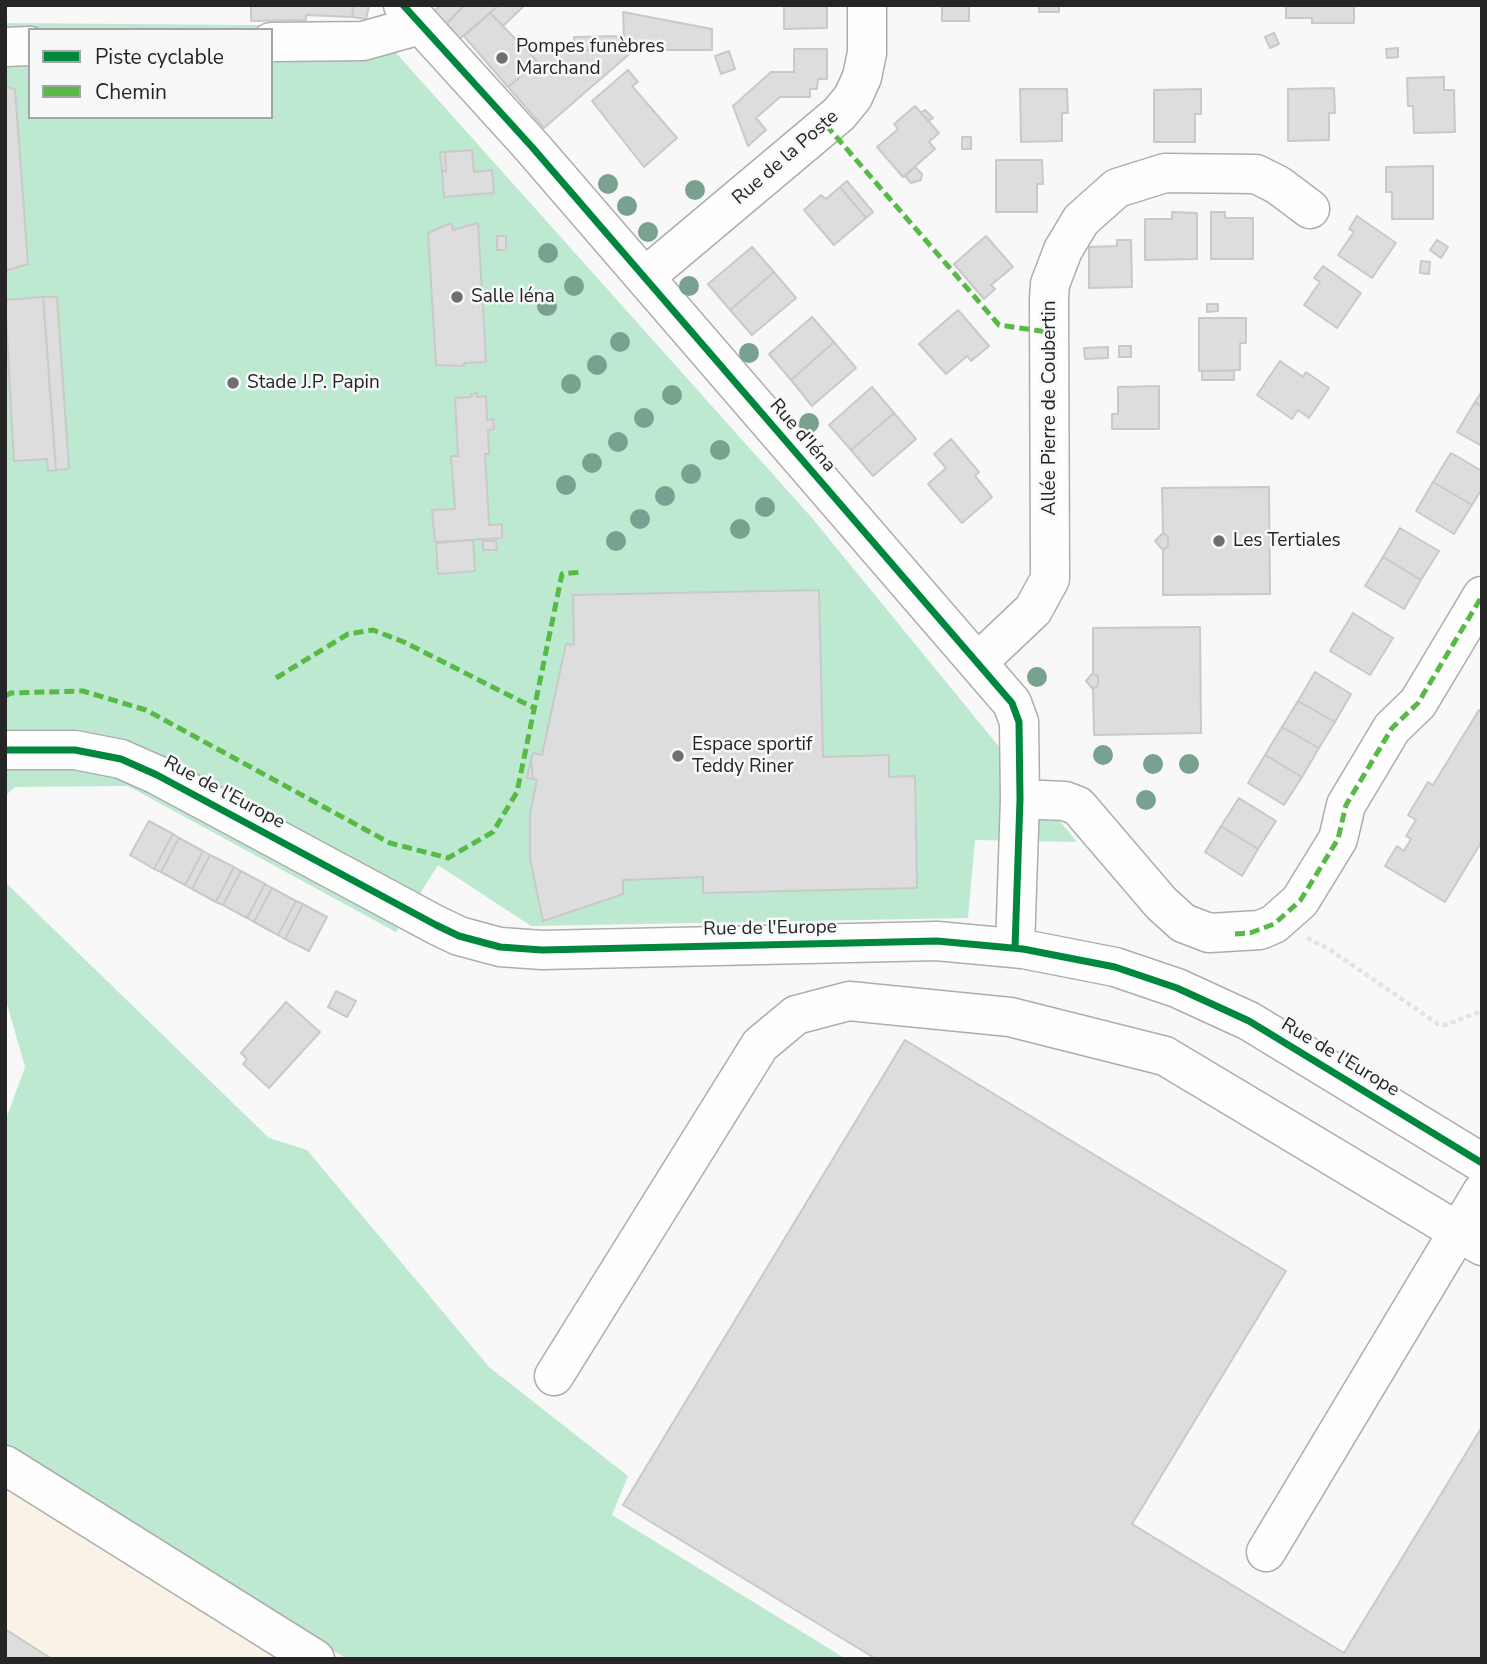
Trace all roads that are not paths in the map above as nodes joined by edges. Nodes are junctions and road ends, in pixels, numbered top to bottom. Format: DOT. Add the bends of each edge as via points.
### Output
graph roads {
  1 [pos="867,5"];
  2 [pos="411,15"];
  3 [pos="273,42"];
  4 [pos="28,46"];
  5 [pos="5,47"];
  6 [pos="1310,209"];
  7 [pos="645,277"];
  8 [pos="1482,596"];
  9 [pos="978,662"];
  10 [pos="53,749"];
  11 [pos="5,750"];
  12 [pos="5,764"];
  13 [pos="1020,799"];
  14 [pos="1015,948"];
  15 [pos="1482,1163"];
  16 [pos="1482,1192"];
  17 [pos="1470,1239"];
  18 [pos="554,1376"];
  19 [pos="5,1465"];
  20 [pos="1266,1552"];
  21 [pos="315,1659"];
  1 -- 7 [label="street, Rue de la Poste" via="867,53 853,97 839,114"];
  2 -- 3 [label="street" via="363,41"];
  2 -- 7 [label="street, Rue d'Iéna"];
  4 -- 5 [label="street"];
  6 -- 9 [label="street, Allée Pierre de Coubertin" via="1256,174 1165,173 1116,188 1081,220 1050,284 1050,579 1033,610"];
  7 -- 9 [label="street, Rue d'Iéna"];
  8 -- 13 [label="street" via="1418,703 1392,728 1346,805 1338,839 1300,901 1275,924 1235,934 1209,933 1183,923 1074,803"];
  9 -- 13 [label="street, Rue d'Iéna" via="1007,695 1017,715"];
  10 -- 11 [label="street, Rue de l'Europe"];
  10 -- 12 [label="street, Rue de l'Europe"];
  10 -- 14 [label="street, Rue de l'Europe" via="102,754 136,765 436,925 479,943 542,950 937,941"];
  13 -- 14 [label="street, Rue d'Iéna"];
  14 -- 15 [label="street, Rue de l'Europe" via="1115,967 1198,997 1259,1027"];
  16 -- 17 [label="street"];
  17 -- 18 [label="street" via="1165,1056 1010,1017 849,1001 796,1015 760,1045"];
  17 -- 20 [label="street"];
  19 -- 21 [label="street"];
}
